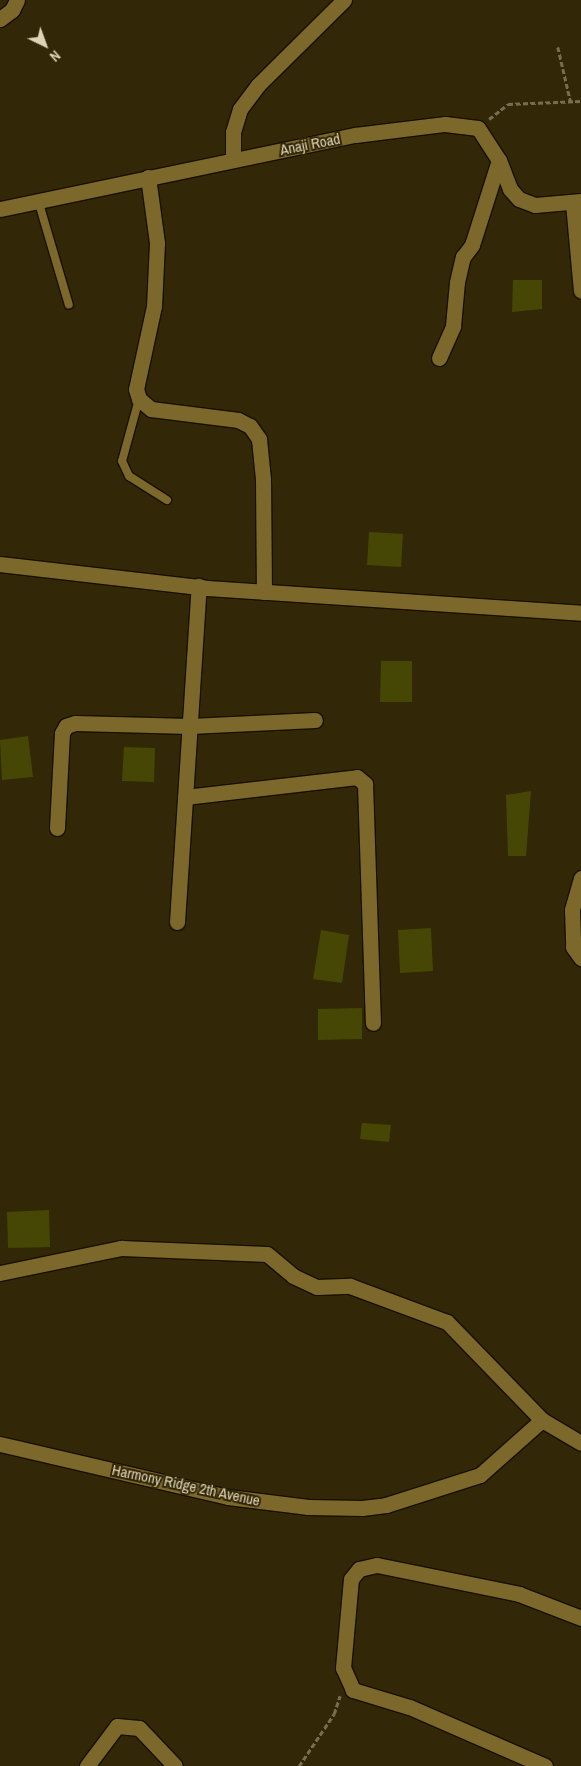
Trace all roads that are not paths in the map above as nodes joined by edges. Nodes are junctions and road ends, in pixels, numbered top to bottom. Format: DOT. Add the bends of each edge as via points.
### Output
graph roads {
  1 [pos="17,0"];
  2 [pos="344,0"];
  3 [pos="0,19"];
  4 [pos="232,160"];
  5 [pos="499,160"];
  6 [pos="148,177"];
  7 [pos="38,200"];
  8 [pos="577,202"];
  9 [pos="0,209"];
  10 [pos="581,290"];
  11 [pos="69,305"];
  12 [pos="439,358"];
  13 [pos="139,399"];
  14 [pos="167,500"];
  15 [pos="0,564"];
  16 [pos="199,586"];
  17 [pos="264,592"];
  18 [pos="581,613"];
  19 [pos="315,720"];
  20 [pos="190,726"];
  21 [pos="185,797"];
  22 [pos="56,828"];
  23 [pos="581,878"];
  24 [pos="177,922"];
  25 [pos="581,958"];
  26 [pos="373,1023"];
  27 [pos="0,1272"];
  28 [pos="542,1420"];
  29 [pos="581,1443"];
  30 [pos="0,1444"];
  31 [pos="581,1618"];
  32 [pos="542,1765"];
  33 [pos="87,1766"];
  34 [pos="175,1766"];
  1 -- 3 [label="street" via="12,10"];
  2 -- 4 [label="street" via="258,85 240,109 233,132"];
  4 -- 5 [label="street, Anaji Road" via="355,135 445,124 478,128"];
  4 -- 6 [label="street, Anaji Road"];
  5 -- 8 [label="street" via="510,188 519,199 535,205"];
  5 -- 12 [label="street" via="472,244 463,257 453,326"];
  6 -- 7 [label="street, Anaji Road"];
  6 -- 13 [label="street" via="157,243 154,306 136,389"];
  7 -- 9 [label="street, Anaji Road"];
  7 -- 11 [label="lane"];
  8 -- 10 [label="street"];
  13 -- 14 [label="lane" via="122,461 129,476"];
  13 -- 17 [label="street" via="151,409 238,420 250,426 259,439 263,479"];
  15 -- 16 [label="street"];
  16 -- 17 [label="street"];
  16 -- 20 [label="street"];
  17 -- 18 [label="street"];
  19 -- 20 [label="street"];
  20 -- 21 [label="street"];
  20 -- 22 [label="street" via="75,723 66,726 62,733"];
  21 -- 24 [label="street"];
  21 -- 26 [label="street" via="357,777 365,784"];
  23 -- 25 [label="street" via="572,910 574,947"];
  27 -- 28 [label="street" via="121,1248 267,1254 293,1276 318,1287 350,1286 447,1322"];
  28 -- 29 [label="street"];
  28 -- 30 [label="street, Harmony Ridge 2th Avenue" via="480,1475 386,1506 362,1508 308,1507 228,1497"];
  31 -- 32 [label="street" via="519,1594 377,1564 359,1568 350,1579 343,1668 353,1690 409,1707"];
  33 -- 34 [label="street" via="117,1726 139,1728"];
}
